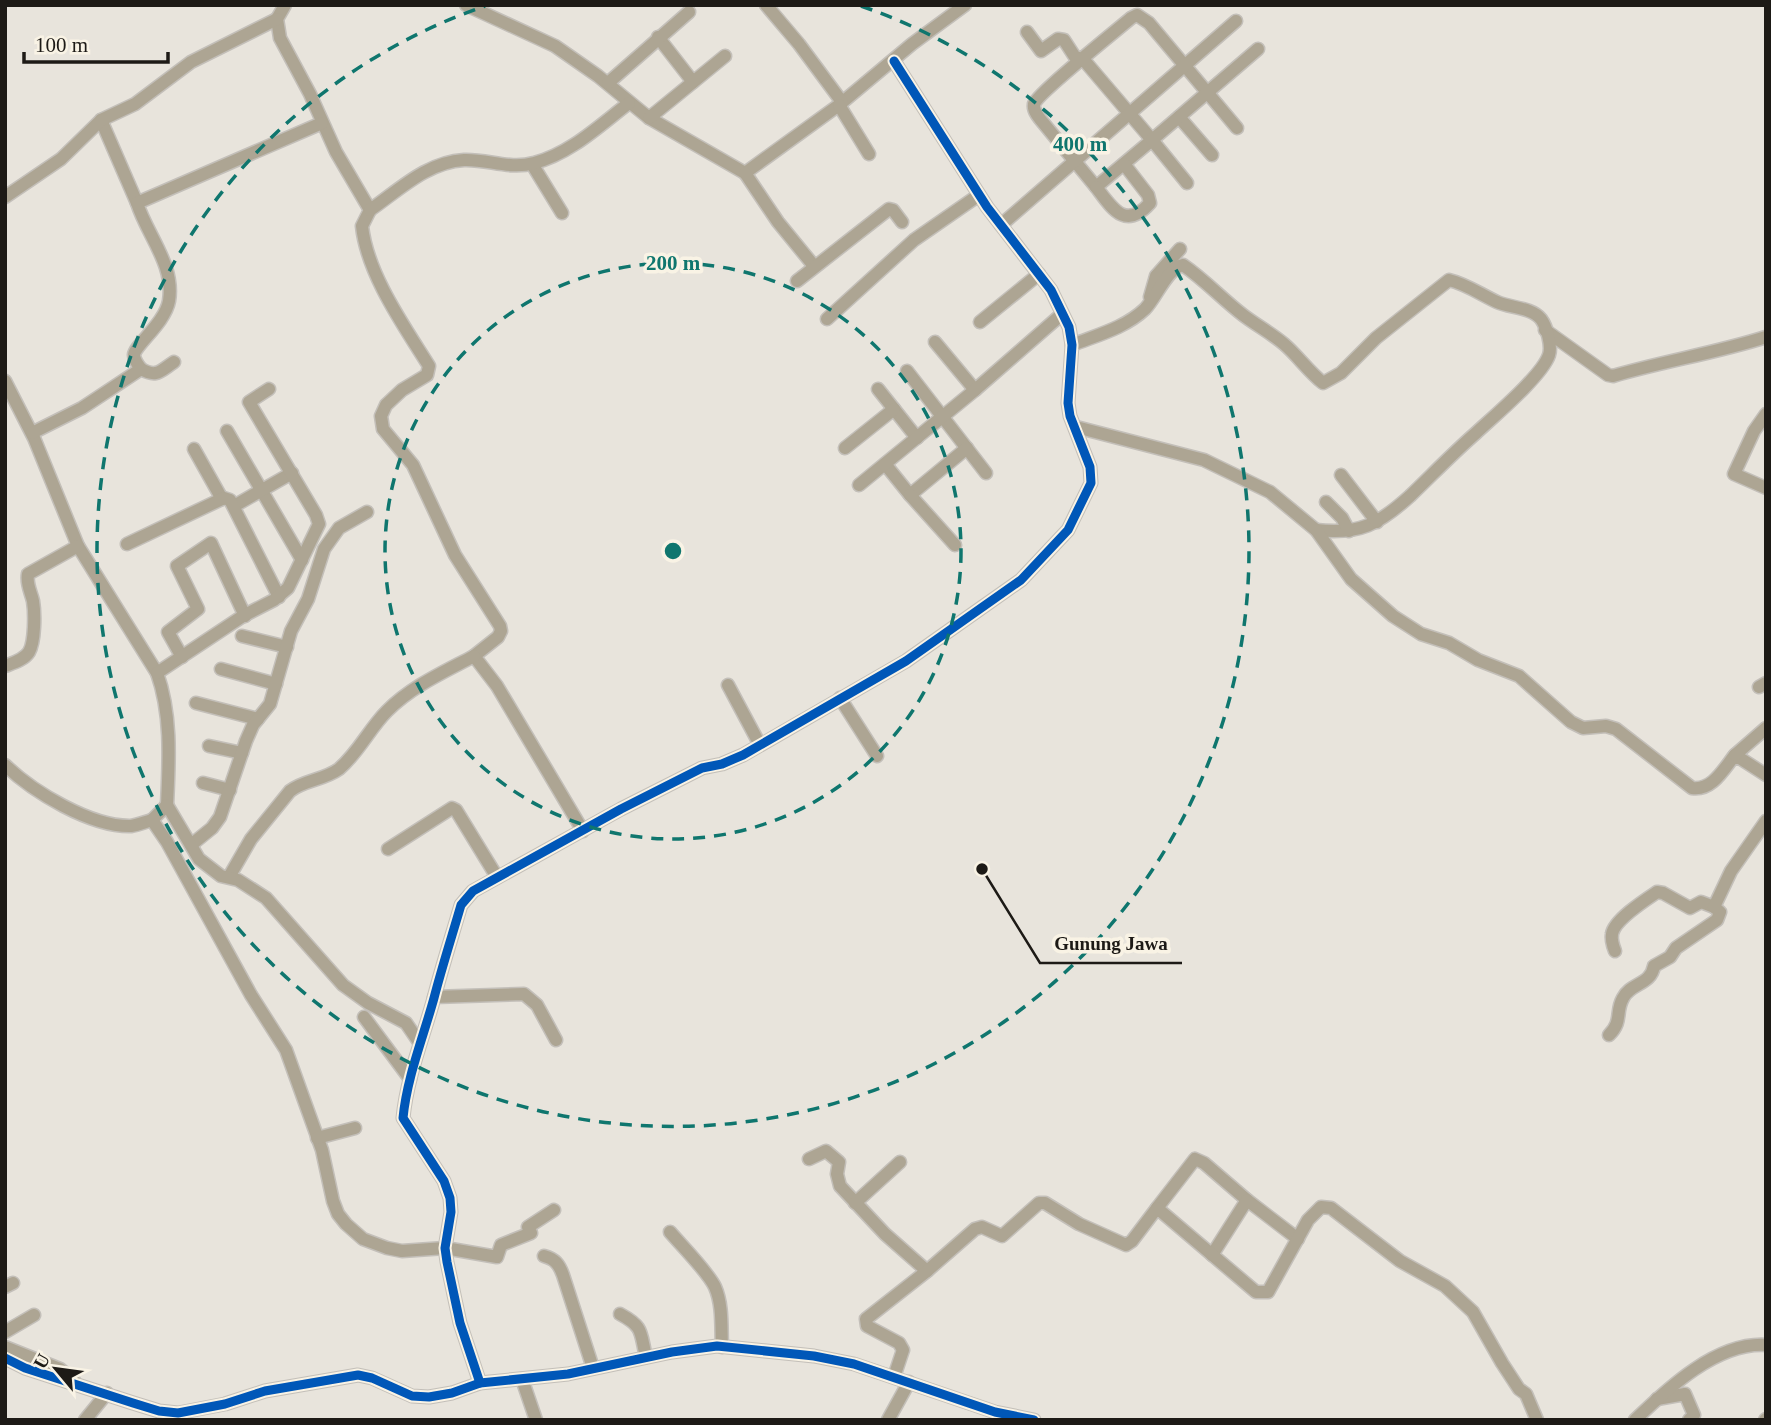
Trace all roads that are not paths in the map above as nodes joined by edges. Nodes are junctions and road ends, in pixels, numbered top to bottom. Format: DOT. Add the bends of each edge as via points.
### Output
graph roads {
  1 [pos="285,5"];
  2 [pos="466,5"];
  3 [pos="766,5"];
  4 [pos="965,5"];
  5 [pos="689,12"];
  6 [pos="277,19"];
  7 [pos="1236,21"];
  8 [pos="1027,32"];
  9 [pos="659,37"];
  10 [pos="1258,49"];
  11 [pos="725,56"];
  12 [pos="1083,59"];
  13 [pos="894,61"];
  14 [pos="1184,65"];
  15 [pos="693,82"];
  16 [pos="608,83"];
  17 [pos="1208,92"];
  18 [pos="629,103"];
  19 [pos="841,104"];
  20 [pos="1129,113"];
  21 [pos="1179,117"];
  22 [pos="649,118"];
  23 [pos="101,120"];
  24 [pos="322,123"];
  25 [pos="1237,128"];
  26 [pos="1153,140"];
  27 [pos="869,154"];
  28 [pos="1212,155"];
  29 [pos="1075,161"];
  30 [pos="533,164"];
  31 [pos="1124,164"];
  32 [pos="745,173"];
  33 [pos="1186,183"];
  34 [pos="1096,187"];
  35 [pos="979,195"];
  36 [pos="5,197"];
  37 [pos="137,203"];
  38 [pos="370,210"];
  39 [pos="562,214"];
  40 [pos="902,222"];
  41 [pos="1001,225"];
  42 [pos="1180,249"];
  43 [pos="814,266"];
  44 [pos="1039,274"];
  45 [pos="797,281"];
  46 [pos="1146,307"];
  47 [pos="1062,314"];
  48 [pos="827,319"];
  49 [pos="980,322"];
  50 [pos="1545,330"];
  51 [pos="1766,337"];
  52 [pos="935,342"];
  53 [pos="1072,345"];
  54 [pos="174,362"];
  55 [pos="141,369"];
  56 [pos="907,371"];
  57 [pos="5,381"];
  58 [pos="269,389"];
  59 [pos="878,389"];
  60 [pos="975,390"];
  61 [pos="894,409"];
  62 [pos="1766,414"];
  63 [pos="942,417"];
  64 [pos="1076,427"];
  65 [pos="227,431"];
  66 [pos="32,433"];
  67 [pos="917,438"];
  68 [pos="845,448"];
  69 [pos="967,448"];
  70 [pos="194,449"];
  71 [pos="885,464"];
  72 [pos="986,472"];
  73 [pos="292,473"];
  74 [pos="1341,475"];
  75 [pos="859,485"];
  76 [pos="1766,488"];
  77 [pos="261,491"];
  78 [pos="910,495"];
  79 [pos="222,499"];
  80 [pos="1326,502"];
  81 [pos="234,506"];
  82 [pos="368,512"];
  83 [pos="1377,522"];
  84 [pos="1316,530"];
  85 [pos="1349,531"];
  86 [pos="127,544"];
  87 [pos="955,545"];
  88 [pos="78,546"];
  89 [pos="302,560"];
  90 [pos="279,597"];
  91 [pos="245,615"];
  92 [pos="242,636"];
  93 [pos="287,647"];
  94 [pos="474,656"];
  95 [pos="182,657"];
  96 [pos="5,666"];
  97 [pos="221,669"];
  98 [pos="157,673"];
  99 [pos="276,684"];
  100 [pos="728,685"];
  101 [pos="840,698"];
  102 [pos="196,703"];
  103 [pos="258,719"];
  104 [pos="1766,728"];
  105 [pos="760,745"];
  106 [pos="209,746"];
  107 [pos="242,753"];
  108 [pos="877,755"];
  109 [pos="1735,755"];
  110 [pos="5,765"];
  111 [pos="1766,775"];
  112 [pos="203,783"];
  113 [pos="230,790"];
  114 [pos="167,805"];
  115 [pos="152,820"];
  116 [pos="1766,821"];
  117 [pos="583,831"];
  118 [pos="191,845"];
  119 [pos="388,849"];
  120 [pos="229,877"];
  121 [pos="497,877"];
  122 [pos="1714,907"];
  123 [pos="1615,951"];
  124 [pos="434,997"];
  125 [pos="364,1017"];
  126 [pos="1609,1035"];
  127 [pos="556,1040"];
  128 [pos="419,1042"];
  129 [pos="410,1079"];
  130 [pos="355,1128"];
  131 [pos="317,1138"];
  132 [pos="809,1159"];
  133 [pos="900,1162"];
  134 [pos="1247,1200"];
  135 [pos="855,1203"];
  136 [pos="1157,1208"];
  137 [pos="554,1210"];
  138 [pos="670,1232"];
  139 [pos="1298,1238"];
  140 [pos="445,1248"];
  141 [pos="1212,1255"];
  142 [pos="544,1256"];
  143 [pos="927,1271"];
  144 [pos="621,1314"];
  145 [pos="34,1315"];
  146 [pos="5,1332"];
  147 [pos="1766,1345"];
  148 [pos="5,1347"];
  149 [pos="722,1347"];
  150 [pos="646,1357"];
  151 [pos="5,1358"];
  152 [pos="593,1368"];
  153 [pos="894,1377"];
  154 [pos="522,1379"];
  155 [pos="909,1382"];
  156 [pos="480,1383"];
  157 [pos="80,1386"];
  158 [pos="107,1393"];
  159 [pos="1657,1399"];
  160 [pos="85,1420"];
  161 [pos="536,1420"];
  162 [pos="888,1420"];
  163 [pos="1034,1420"];
  164 [pos="1537,1420"];
  165 [pos="1635,1420"];
  166 [pos="1689,1420"];
  1 -- 6 [label="street"];
  2 -- 16 [label="street" via="555,46"];
  3 -- 19 [label="street"];
  4 -- 13 [label="street"];
  5 -- 9 [label="street"];
  6 -- 23 [label="street" via="191,62 135,104"];
  6 -- 24 [label="street" via="280,38"];
  7 -- 14 [label="street"];
  8 -- 12 [label="street" via="1041,51 1060,38 1075,57"];
  9 -- 15 [label="street"];
  9 -- 16 [label="street"];
  10 -- 17 [label="street"];
  11 -- 15 [label="street"];
  12 -- 14 [label="street" via="1137,15"];
  12 -- 20 [label="street"];
  12 -- 29 [label="street" via="1041,95 1034,108"];
  13 -- 19 [label="street"];
  13 -- 35 [label="street"];
  14 -- 17 [label="street"];
  14 -- 20 [label="street"];
  15 -- 22 [label="street"];
  16 -- 18 [label="street"];
  17 -- 21 [label="street"];
  17 -- 25 [label="street"];
  18 -- 22 [label="street"];
  18 -- 30 [label="street" via="566,149"];
  19 -- 27 [label="street"];
  19 -- 32 [label="street"];
  20 -- 26 [label="street"];
  20 -- 29 [label="street"];
  21 -- 26 [label="street"];
  21 -- 28 [label="street"];
  22 -- 32 [label="street"];
  23 -- 36 [label="street" via="61,159"];
  23 -- 37 [label="street"];
  24 -- 37 [label="street"];
  24 -- 38 [label="street"];
  26 -- 31 [label="street"];
  26 -- 33 [label="street"];
  29 -- 34 [label="street"];
  29 -- 41 [label="street"];
  30 -- 38 [label="street" via="463,160 434,165"];
  30 -- 39 [label="street"];
  31 -- 34 [label="street"];
  31 -- 34 [label="street" via="1148,195 1150,203 1144,210 1133,216 1115,212"];
  32 -- 43 [label="street"];
  35 -- 41 [label="street"];
  35 -- 48 [label="street" via="914,240"];
  37 -- 55 [label="street" via="170,281 166,313 135,352"];
  38 -- 94 [label="street" via="362,226 369,254 429,366 429,371 386,405 381,416 383,429 414,465 455,555 500,626 498,637"];
  40 -- 43 [label="street" via="889,209"];
  41 -- 44 [label="street"];
  42 -- 46 [label="street" via="1156,276"];
  43 -- 45 [label="street"];
  44 -- 47 [label="street"];
  44 -- 49 [label="street"];
  46 -- 50 [label="street" via="1174,269 1183,265 1284,344 1323,383 1341,373 1448,280 1532,313 1541,319"];
  46 -- 53 [label="street" via="1128,323"];
  47 -- 53 [label="street"];
  47 -- 60 [label="street"];
  50 -- 51 [label="street" via="1614,376"];
  50 -- 83 [label="street" via="1549,354 1521,391"];
  52 -- 60 [label="street"];
  53 -- 64 [label="street" via="1068,403"];
  54 -- 55 [label="street" via="156,374"];
  55 -- 66 [label="street" via="82,408"];
  56 -- 63 [label="street"];
  57 -- 66 [label="street"];
  58 -- 73 [label="street" via="249,402"];
  59 -- 61 [label="street"];
  60 -- 63 [label="street"];
  61 -- 67 [label="street"];
  61 -- 68 [label="street"];
  62 -- 76 [label="street" via="1734,474"];
  63 -- 67 [label="street"];
  63 -- 69 [label="street"];
  64 -- 84 [label="street" via="1204,460 1270,492"];
  64 -- 101 [label="street" via="1091,483 1068,530 1021,580 971,617"];
  65 -- 77 [label="street"];
  66 -- 88 [label="street"];
  67 -- 71 [label="street"];
  69 -- 72 [label="street"];
  69 -- 78 [label="street"];
  70 -- 79 [label="street"];
  71 -- 75 [label="street"];
  71 -- 78 [label="street"];
  73 -- 77 [label="street"];
  73 -- 89 [label="street" via="319,524"];
  74 -- 83 [label="street"];
  77 -- 81 [label="street"];
  77 -- 89 [label="street"];
  78 -- 87 [label="street"];
  79 -- 81 [label="street"];
  79 -- 86 [label="street"];
  80 -- 85 [label="street"];
  81 -- 90 [label="street"];
  82 -- 93 [label="street" via="340,528 324,549"];
  83 -- 85 [label="street"];
  84 -- 85 [label="street"];
  84 -- 109 [label="street" via="1351,579 1393,617 1519,677 1571,722 1583,728 1616,729 1692,788 1710,785"];
  88 -- 96 [label="street" via="28,574 32,644 29,653"];
  88 -- 98 [label="street"];
  89 -- 90 [label="street"];
  90 -- 91 [label="street"];
  91 -- 95 [label="street"];
  91 -- 95 [label="street" via="211,543 177,566 198,609 168,632"];
  92 -- 93 [label="street"];
  93 -- 99 [label="street"];
  94 -- 117 [label="street" via="497,686"];
  94 -- 120 [label="street" via="434,676 389,709 336,771 290,791 251,839"];
  95 -- 98 [label="street"];
  97 -- 99 [label="street"];
  98 -- 114 [label="street" via="168,725"];
  99 -- 103 [label="street" via="271,704"];
  100 -- 105 [label="street"];
  101 -- 105 [label="street"];
  101 -- 108 [label="street"];
  102 -- 103 [label="street"];
  103 -- 107 [label="street"];
  104 -- 109 [label="street"];
  105 -- 117 [label="street" via="722,764 702,768"];
  106 -- 107 [label="street"];
  107 -- 113 [label="street"];
  109 -- 111 [label="street"];
  110 -- 115 [label="street" via="23,782 73,810 116,825"];
  112 -- 113 [label="street"];
  113 -- 118 [label="street" via="220,817"];
  114 -- 115 [label="street"];
  114 -- 118 [label="street"];
  115 -- 131 [label="street" via="286,1050"];
  116 -- 122 [label="street" via="1731,871"];
  117 -- 121 [label="street"];
  118 -- 120 [label="street" via="199,859"];
  119 -- 121 [label="street" via="452,808"];
  120 -- 128 [label="street" via="265,898 343,985 407,1023"];
  121 -- 124 [label="street" via="473,891 461,905"];
  122 -- 123 [label="street" via="1701,902 1690,908 1657,892 1616,926 1611,937"];
  122 -- 126 [label="street" via="1720,912 1717,919 1654,966 1649,978 1622,999 1618,1022"];
  124 -- 127 [label="street" via="524,994 537,1005"];
  124 -- 128 [label="street"];
  125 -- 129 [label="street"];
  128 -- 129 [label="street"];
  129 -- 140 [label="street" via="403,1118 447,1190 451,1212"];
  130 -- 131 [label="street"];
  131 -- 140 [label="street" via="338,1214 363,1239 402,1251"];
  132 -- 135 [label="street" via="821,1152 832,1154 839,1163 840,1186"];
  133 -- 135 [label="street"];
  134 -- 136 [label="street" via="1195,1160"];
  134 -- 139 [label="street"];
  134 -- 141 [label="street"];
  135 -- 143 [label="street"];
  136 -- 141 [label="street"];
  136 -- 143 [label="street" via="1126,1245 1039,1203 1002,1236 982,1227 975,1229"];
  137 -- 140 [label="street" via="527,1227 531,1233 501,1245 497,1257"];
  138 -- 149 [label="street" via="715,1287"];
  139 -- 141 [label="street" via="1268,1292 1263,1293"];
  139 -- 164 [label="street" via="1321,1207 1331,1208 1400,1261 1445,1286 1473,1312 1526,1394"];
  140 -- 156 [label="street" via="460,1323"];
  142 -- 152 [label="street" via="559,1264"];
  143 -- 153 [label="street" via="866,1319 867,1326 899,1343 903,1350"];
  144 -- 150 [label="street" via="635,1321"];
  145 -- 146 [label="street"];
  147 -- 159 [label="street" via="1751,1344 1721,1354"];
  148 -- 157 [label="street" via="60,1369"];
  149 -- 150 [label="street"];
  149 -- 153 [label="street" via="814,1356"];
  150 -- 152 [label="street"];
  151 -- 157 [label="street"];
  152 -- 154 [label="street"];
  153 -- 155 [label="street"];
  154 -- 156 [label="street"];
  154 -- 161 [label="street"];
  155 -- 162 [label="street"];
  155 -- 163 [label="street" via="995,1412"];
  156 -- 158 [label="street" via="452,1393 412,1396 358,1375 291,1385 178,1413"];
  157 -- 158 [label="street"];
  158 -- 160 [label="street"];
  159 -- 165 [label="street"];
  159 -- 166 [label="street" via="1685,1394 1694,1415"];
}
